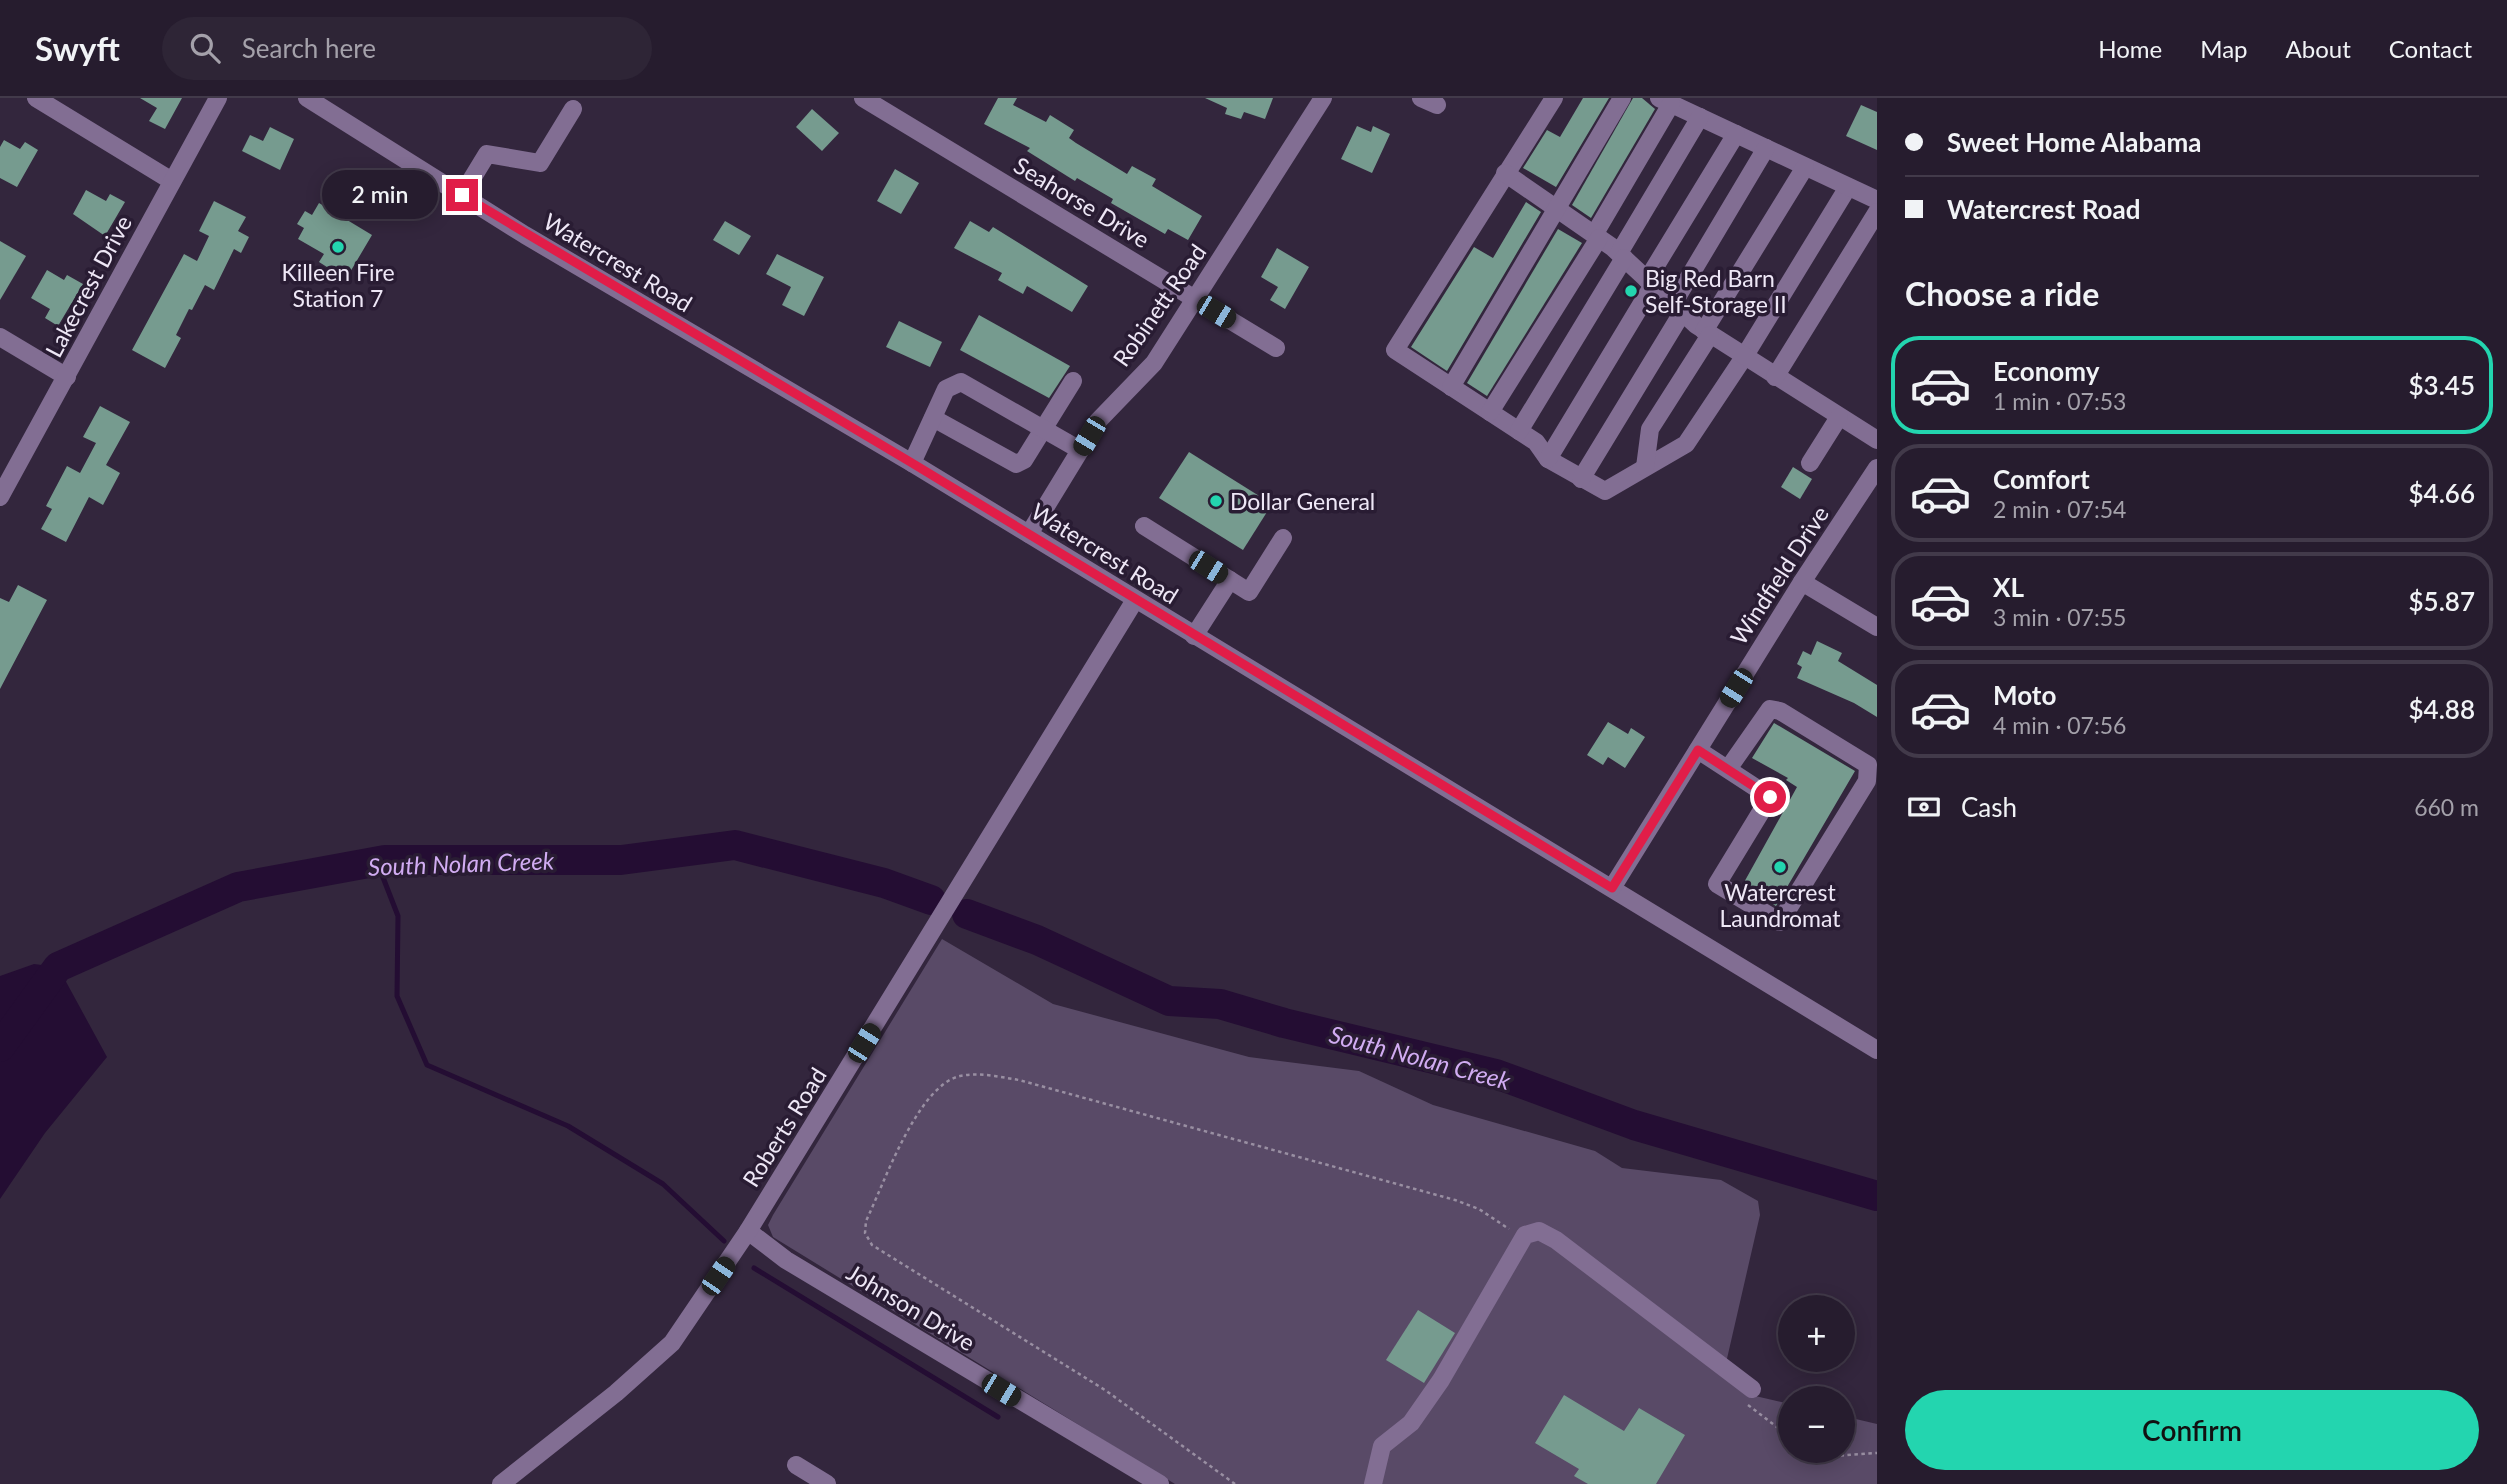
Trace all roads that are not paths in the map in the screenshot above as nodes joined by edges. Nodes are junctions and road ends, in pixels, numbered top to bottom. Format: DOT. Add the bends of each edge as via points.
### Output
graph roads {
  1 [pos="36,98"];
  2 [pos="218,98"];
  3 [pos="307,98"];
  4 [pos="863,98"];
  5 [pos="1323,98"];
  6 [pos="1554,98"];
  7 [pos="1622,98"];
  8 [pos="1665,101"];
  9 [pos="573,109"];
  10 [pos="1700,117"];
  11 [pos="1736,134"];
  12 [pos="1766,148"];
  13 [pos="1805,167"];
  14 [pos="1505,173"];
  15 [pos="172,181"];
  16 [pos="1848,187"];
  17 [pos="462,195"];
  18 [pos="1877,200"];
  19 [pos="1557,210"];
  20 [pos="1877,212"];
  21 [pos="1596,236"];
  22 [pos="1621,256"];
  23 [pos="1650,283"];
  24 [pos="1196,300"];
  25 [pos="1677,308"];
  26 [pos="1707,333"];
  27 [pos="0,337"];
  28 [pos="1276,348"];
  29 [pos="1744,357"];
  30 [pos="67,377"];
  31 [pos="1775,377"];
  32 [pos="1073,381"];
  33 [pos="1451,387"];
  34 [pos="1490,412"];
  35 [pos="1839,416"];
  36 [pos="933,418"];
  37 [pos="1043,429"];
  38 [pos="1519,431"];
  39 [pos="1877,440"];
  40 [pos="1080,450"];
  41 [pos="1548,459"];
  42 [pos="912,463"];
  43 [pos="1810,463"];
  44 [pos="1645,467"];
  45 [pos="1877,468"];
  46 [pos="1581,479"];
  47 [pos="0,497"];
  48 [pos="1144,526"];
  49 [pos="1029,534"];
  50 [pos="1283,538"];
  51 [pos="1230,580"];
  52 [pos="1802,582"];
  53 [pos="1135,600"];
  54 [pos="1877,627"];
  55 [pos="1194,636"];
  56 [pos="1698,750"];
  57 [pos="1727,769"];
  58 [pos="1612,888"];
  59 [pos="1877,1050"];
  60 [pos="748,1231"];
  61 [pos="1749,1396"];
  62 [pos="796,1465"];
  63 [pos="501,1484"];
  64 [pos="827,1484"];
  65 [pos="1160,1484"];
  66 [pos="1373,1484"];
  1 -- 15 [label="street"];
  2 -- 15 [label="street, Lakecrest Drive"];
  3 -- 17 [label="street, Watercrest Road"];
  4 -- 24 [label="street, Seahorse Drive"];
  5 -- 24 [label="street, Robinett Road"];
  6 -- 14 [label="street"];
  7 -- 19 [label="street"];
  8 -- 10 [label="street"];
  8 -- 21 [label="street"];
  9 -- 17 [label="street" via="540,163 487,154"];
  10 -- 11 [label="street"];
  10 -- 22 [label="street"];
  11 -- 12 [label="street"];
  11 -- 23 [label="street"];
  12 -- 13 [label="street"];
  12 -- 25 [label="street"];
  13 -- 16 [label="street"];
  13 -- 26 [label="street"];
  14 -- 19 [label="street"];
  14 -- 33 [label="street" via="1395,350"];
  15 -- 30 [label="street, Lakecrest Drive"];
  16 -- 18 [label="street"];
  16 -- 29 [label="street"];
  17 -- 42 [label="street, Watercrest Road"];
  19 -- 21 [label="street"];
  19 -- 33 [label="street"];
  20 -- 31 [label="street"];
  21 -- 22 [label="street"];
  21 -- 34 [label="street"];
  22 -- 23 [label="street"];
  22 -- 38 [label="street"];
  23 -- 25 [label="street"];
  23 -- 41 [label="street"];
  24 -- 28 [label="street, Seahorse Drive"];
  24 -- 40 [label="street, Robinett Road" via="1154,363 1098,421"];
  25 -- 26 [label="street"];
  25 -- 46 [label="street"];
  26 -- 29 [label="street"];
  26 -- 44 [label="street" via="1650,429"];
  27 -- 30 [label="street"];
  29 -- 31 [label="street"];
  29 -- 44 [label="street" via="1686,443"];
  30 -- 47 [label="street, Lakecrest Drive"];
  31 -- 35 [label="street"];
  32 -- 37 [label="street"];
  33 -- 34 [label="street"];
  34 -- 38 [label="street"];
  35 -- 39 [label="street"];
  35 -- 43 [label="street"];
  36 -- 37 [label="street" via="1016,464 1024,460"];
  36 -- 37 [label="street" via="946,389 961,382"];
  36 -- 42 [label="street"];
  37 -- 40 [label="street"];
  38 -- 41 [label="street" via="1536,442"];
  40 -- 49 [label="street, Robinett Road"];
  41 -- 46 [label="street"];
  42 -- 49 [label="street, Watercrest Road"];
  44 -- 46 [label="street" via="1605,491"];
  45 -- 52 [label="street, Windfield Drive"];
  48 -- 51 [label="street"];
  49 -- 53 [label="street, Watercrest Road"];
  50 -- 51 [label="street" via="1249,592"];
  51 -- 55 [label="street"];
  52 -- 54 [label="street"];
  52 -- 56 [label="street, Windfield Drive"];
  53 -- 55 [label="street, Watercrest Road"];
  53 -- 60 [label="street, Roberts Road"];
  55 -- 58 [label="street, Watercrest Road"];
  56 -- 57 [label="street"];
  56 -- 58 [label="street, Windfield Drive"];
  57 -- 57 [label="street" via="1770,797 1717,884 1780,922 1867,781 1868,765 1770,709"];
  58 -- 59 [label="street, Watercrest Road"];
  60 -- 63 [label="street, Roberts Road" via="673,1343"];
  60 -- 65 [label="street, Johnson Drive" via="786,1261"];
  61 -- 66 [label="street" via="1539,1231 1524,1238 1411,1423 1382,1446"];
  62 -- 64 [label="street"];
}
